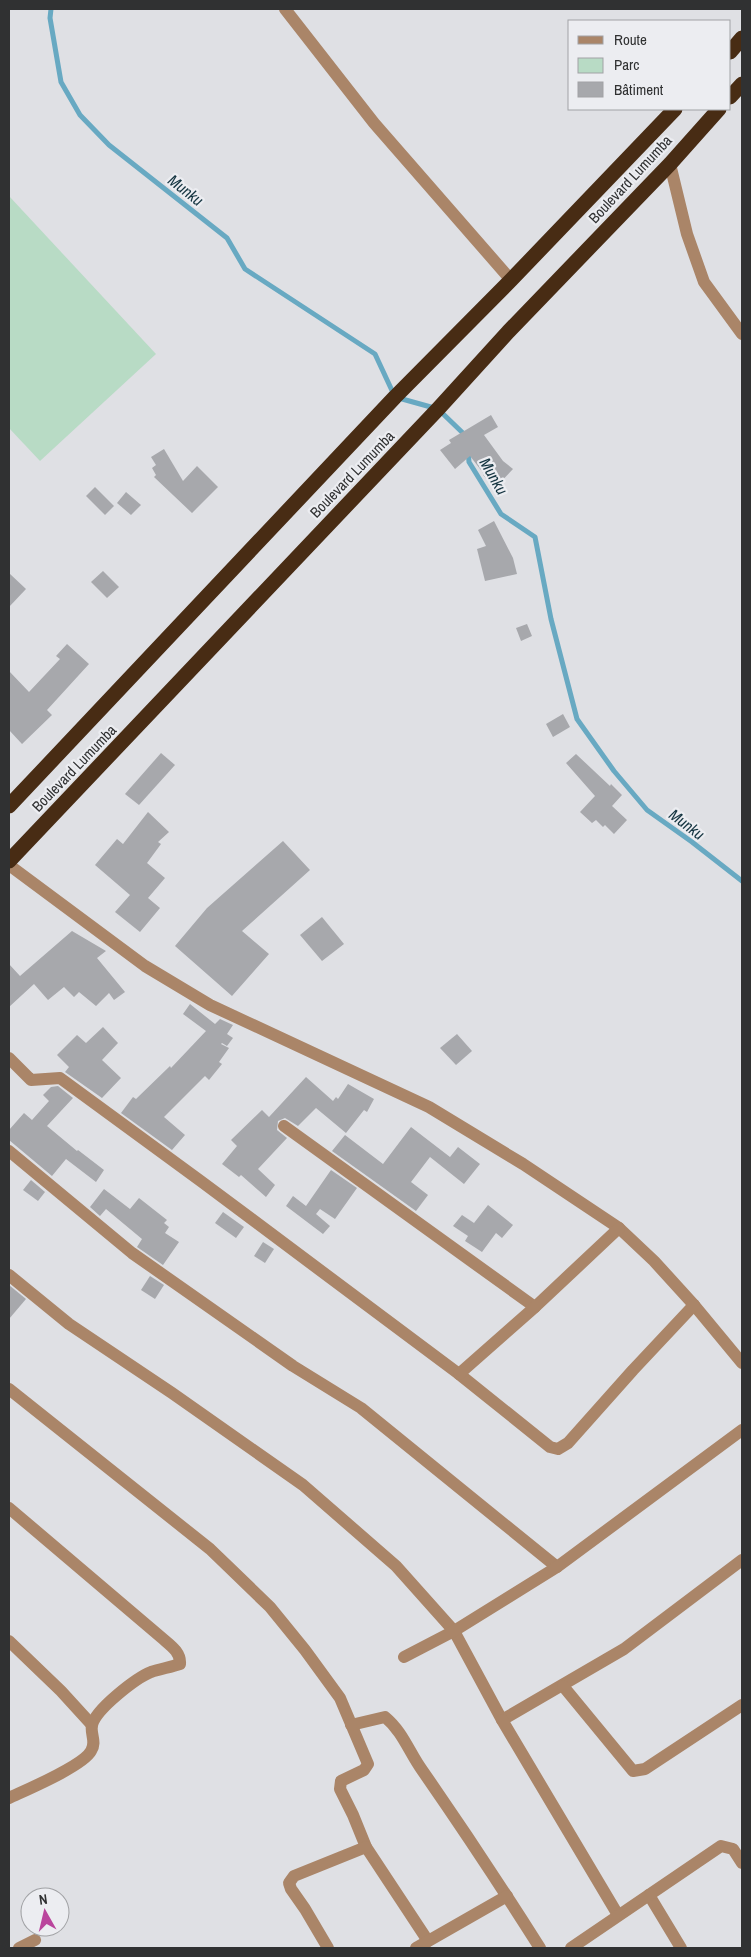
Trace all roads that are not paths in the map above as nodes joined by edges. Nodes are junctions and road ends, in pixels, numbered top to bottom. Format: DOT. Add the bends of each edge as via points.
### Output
graph roads {
  1 [pos="285,9"];
  2 [pos="742,38"];
  3 [pos="731,51"];
  4 [pos="742,84"];
  5 [pos="731,96"];
  6 [pos="674,110"];
  7 [pos="718,110"];
  8 [pos="670,164"];
  9 [pos="512,280"];
  10 [pos="742,334"];
  11 [pos="9,806"];
  12 [pos="9,863"];
  13 [pos="9,1058"];
  14 [pos="284,1126"];
  15 [pos="9,1151"];
  16 [pos="619,1228"];
  17 [pos="9,1275"];
  18 [pos="694,1305"];
  19 [pos="536,1307"];
  20 [pos="742,1363"];
  21 [pos="459,1374"];
  22 [pos="9,1389"];
  23 [pos="742,1430"];
  24 [pos="9,1508"];
  25 [pos="742,1560"];
  26 [pos="557,1567"];
  27 [pos="454,1631"];
  28 [pos="9,1640"];
  29 [pos="404,1657"];
  30 [pos="563,1686"];
  31 [pos="742,1704"];
  32 [pos="502,1720"];
  33 [pos="92,1725"];
  34 [pos="352,1726"];
  35 [pos="9,1798"];
  36 [pos="366,1847"];
  37 [pos="742,1863"];
  38 [pos="649,1895"];
  39 [pos="507,1896"];
  40 [pos="618,1915"];
  41 [pos="36,1940"];
  42 [pos="428,1941"];
  43 [pos="19,1948"];
  44 [pos="328,1948"];
  45 [pos="416,1948"];
  46 [pos="540,1948"];
  47 [pos="571,1948"];
  48 [pos="681,1948"];
  1 -- 9 [label="street" via="374,123"];
  2 -- 3 [label="highway"];
  4 -- 5 [label="highway"];
  6 -- 9 [label="highway, Boulevard Lumumba"];
  7 -- 8 [label="highway, Boulevard Lumumba"];
  8 -- 10 [label="street" via="687,234 704,282"];
  8 -- 12 [label="highway, Boulevard Lumumba"];
  9 -- 11 [label="highway, Boulevard Lumumba" via="395,397"];
  12 -- 16 [label="street" via="145,966 210,1005 429,1108 523,1164"];
  13 -- 21 [label="street" via="31,1080 60,1078"];
  14 -- 19 [label="street"];
  15 -- 26 [label="street" via="132,1253 294,1366 361,1408"];
  16 -- 18 [label="street"];
  16 -- 19 [label="street"];
  17 -- 27 [label="street" via="69,1324 302,1485 396,1566"];
  18 -- 20 [label="street"];
  18 -- 21 [label="street" via="568,1443 558,1449 550,1447"];
  19 -- 21 [label="street"];
  22 -- 34 [label="street" via="210,1549 270,1607 340,1698"];
  23 -- 26 [label="street"];
  24 -- 33 [label="street" via="170,1646 181,1659 180,1664 150,1672 119,1693"];
  25 -- 30 [label="street" via="624,1650"];
  26 -- 27 [label="street"];
  27 -- 29 [label="street"];
  27 -- 32 [label="street"];
  28 -- 33 [label="street"];
  30 -- 31 [label="street" via="633,1771 645,1769"];
  30 -- 32 [label="street"];
  32 -- 40 [label="street"];
  33 -- 35 [label="street" via="95,1741 91,1752 74,1766"];
  34 -- 36 [label="street" via="368,1767 344,1779 340,1789"];
  34 -- 39 [label="street" via="385,1717 393,1724"];
  36 -- 42 [label="street"];
  36 -- 44 [label="street" via="290,1880 291,1889"];
  37 -- 38 [label="street" via="733,1849 721,1846"];
  38 -- 40 [label="street"];
  38 -- 48 [label="street"];
  39 -- 42 [label="street"];
  39 -- 46 [label="street"];
  40 -- 47 [label="street"];
  41 -- 43 [label="street"];
  42 -- 45 [label="street"];
}
